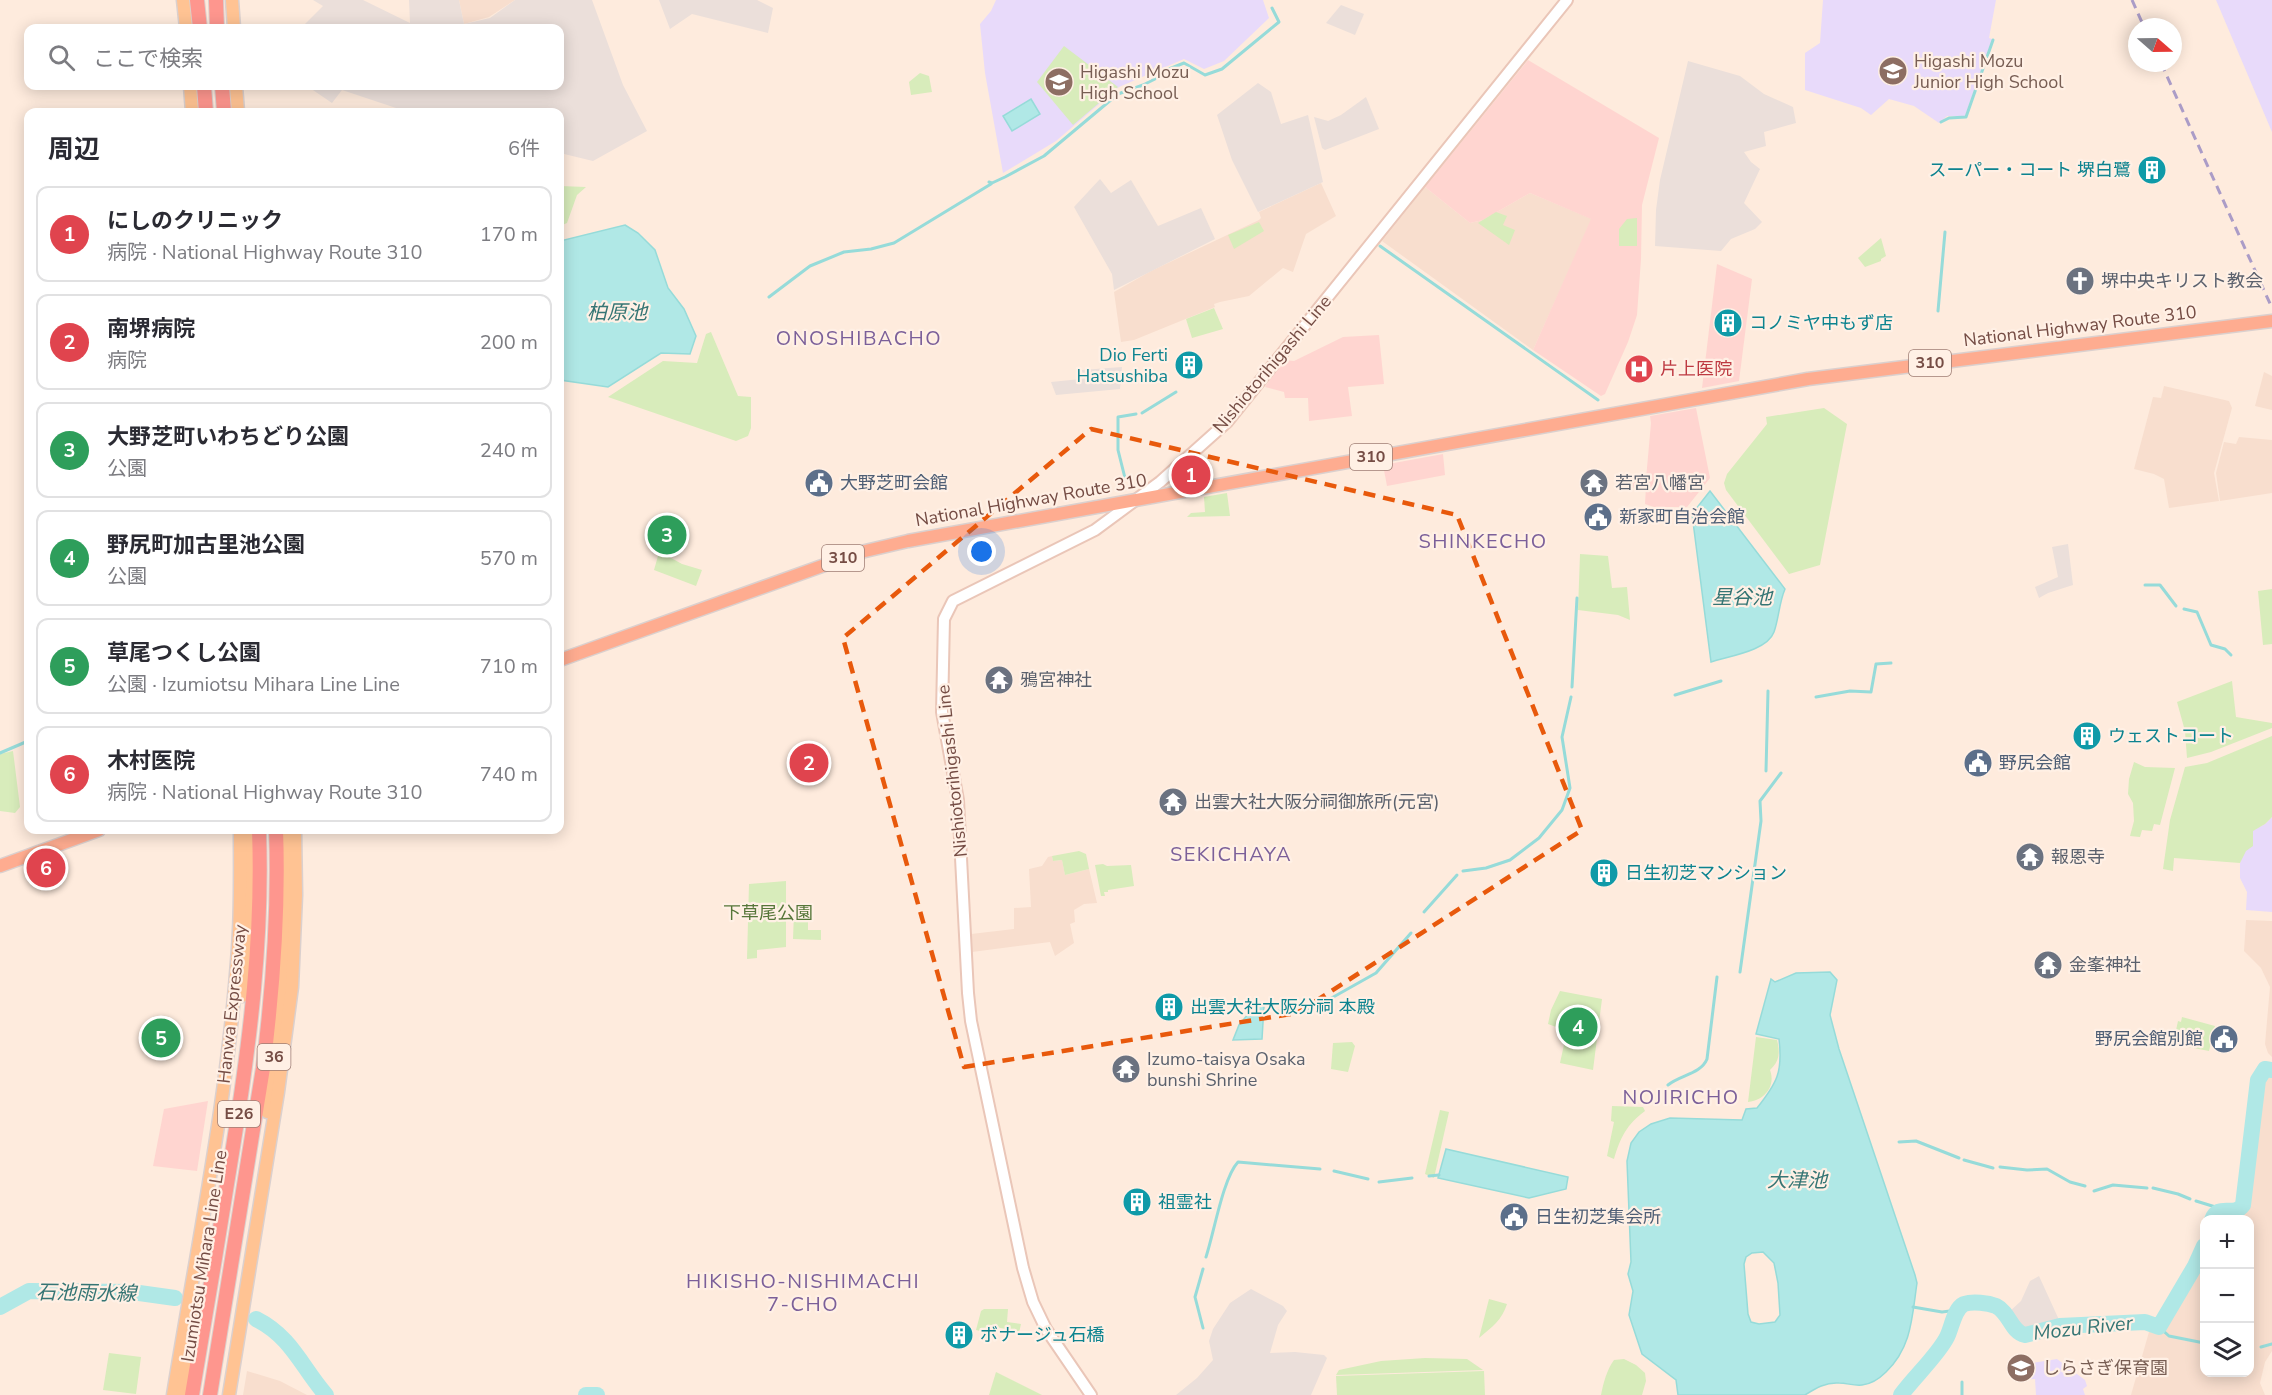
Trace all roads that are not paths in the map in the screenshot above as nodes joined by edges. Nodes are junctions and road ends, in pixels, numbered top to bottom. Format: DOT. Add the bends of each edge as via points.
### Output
graph roads {
  1 [pos="183,0"];
  2 [pos="197,0"];
  3 [pos="216,0"];
  4 [pos="232,0"];
  5 [pos="1567,0"];
  6 [pos="186,24"];
  7 [pos="200,24"];
  8 [pos="218,24"];
  9 [pos="234,24"];
  10 [pos="190,90"];
  11 [pos="204,90"];
  12 [pos="224,90"];
  13 [pos="237,90"];
  14 [pos="192,108"];
  15 [pos="206,108"];
  16 [pos="232,108"];
  17 [pos="234,108"];
  18 [pos="2272,321"];
  19 [pos="1138,499"];
  20 [pos="564,659"];
  21 [pos="88,834"];
  22 [pos="240,834"];
  23 [pos="248,834"];
  24 [pos="259,834"];
  25 [pos="276,834"];
  26 [pos="286,834"];
  27 [pos="295,834"];
  28 [pos="0,866"];
  29 [pos="173,1395"];
  30 [pos="182,1395"];
  31 [pos="192,1395"];
  32 [pos="210,1395"];
  33 [pos="221,1395"];
  34 [pos="229,1395"];
  35 [pos="1091,1395"];
  1 -- 6 [label="main road"];
  2 -- 7 [label="highway"];
  3 -- 8 [label="highway"];
  4 -- 9 [label="main road"];
  5 -- 19 [label="main road, Nishiotorihigashi Line" via="1236,412"];
  10 -- 14 [label="main road"];
  11 -- 15 [label="highway"];
  12 -- 16 [label="highway"];
  13 -- 17 [label="main road"];
  18 -- 19 [label="highway, National Highway Route 310 / 310" via="1808,379"];
  19 -- 20 [label="highway, National Highway Route 310 / 310" via="861,552"];
  19 -- 35 [label="main road, Nishiotorihigashi Line" via="1076,541 953,601 944,619 942,712 958,800 972,1021 1023,1268 1046,1329"];
  21 -- 28 [label="highway"];
  22 -- 29 [label="main road" via="241,893 232,1022"];
  23 -- 30 [label="main road, Izumiotsu Mihara Line Line / 36" via="248,948 231,1089"];
  24 -- 31 [label="highway, Hanwa Expressway / E26" via="260,909 252,1014"];
  25 -- 32 [label="highway, Hanwa Expressway / E26" via="274,965 269,1016"];
  26 -- 33 [label="main road, 36" via="286,934 278,1029"];
  27 -- 34 [label="main road, 36" via="297,894 292,987"];
}
